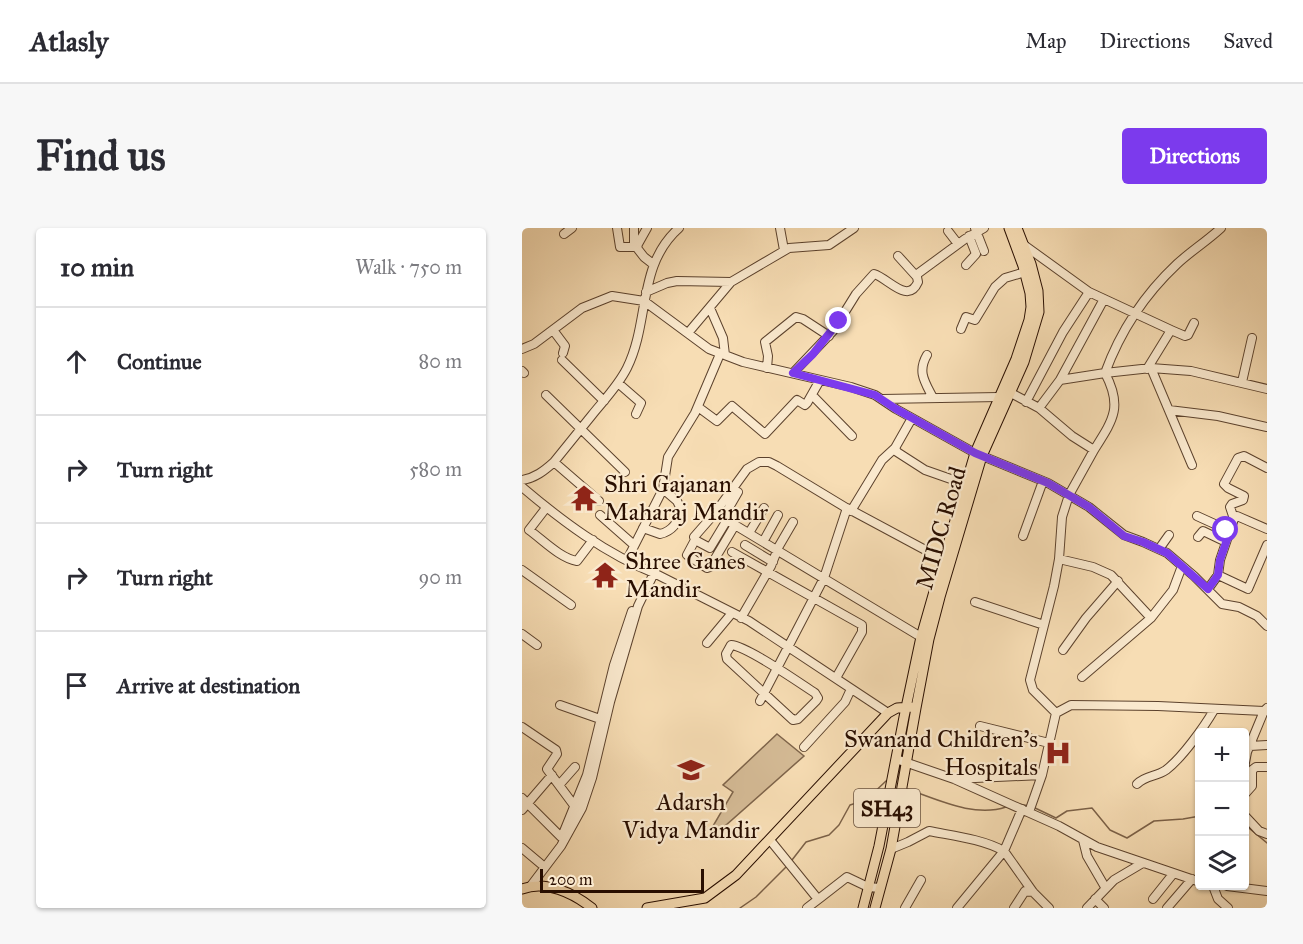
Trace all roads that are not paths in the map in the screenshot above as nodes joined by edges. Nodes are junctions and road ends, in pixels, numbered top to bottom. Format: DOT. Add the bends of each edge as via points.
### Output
graph roads {
  1 [pos="572,228"];
  2 [pos="616,228"];
  3 [pos="634,228"];
  4 [pos="647,228"];
  5 [pos="679,228"];
  6 [pos="780,228"];
  7 [pos="854,228"];
  8 [pos="1009,228"];
  9 [pos="1017,228"];
  10 [pos="1221,228"];
  11 [pos="948,231"];
  12 [pos="976,231"];
  13 [pos="564,234"];
  14 [pos="636,243"];
  15 [pos="958,244"];
  16 [pos="1024,245"];
  17 [pos="784,250"];
  18 [pos="984,251"];
  19 [pos="898,255"];
  20 [pos="653,264"];
  21 [pos="966,265"];
  22 [pos="1024,272"];
  23 [pos="916,275"];
  24 [pos="730,282"];
  25 [pos="646,291"];
  26 [pos="1089,292"];
  27 [pos="1104,299"];
  28 [pos="644,301"];
  29 [pos="710,308"];
  30 [pos="1136,314"];
  31 [pos="1194,323"];
  32 [pos="961,328"];
  33 [pos="553,330"];
  34 [pos="1171,330"];
  35 [pos="688,333"];
  36 [pos="829,336"];
  37 [pos="1252,338"];
  38 [pos="522,349"];
  39 [pos="722,355"];
  40 [pos="927,356"];
  41 [pos="767,368"];
  42 [pos="1149,369"];
  43 [pos="793,373"];
  44 [pos="1105,373"];
  45 [pos="820,380"];
  46 [pos="1060,380"];
  47 [pos="1242,382"];
  48 [pos="618,383"];
  49 [pos="1267,389"];
  50 [pos="1004,393"];
  51 [pos="546,395"];
  52 [pos="812,395"];
  53 [pos="933,398"];
  54 [pos="880,399"];
  55 [pos="604,401"];
  56 [pos="1026,402"];
  57 [pos="698,406"];
  58 [pos="1039,408"];
  59 [pos="1169,410"];
  60 [pos="636,414"];
  61 [pos="912,418"];
  62 [pos="1267,427"];
  63 [pos="580,429"];
  64 [pos="852,436"];
  65 [pos="895,448"];
  66 [pos="1094,450"];
  67 [pos="979,454"];
  68 [pos="554,462"];
  69 [pos="1192,465"];
  70 [pos="1267,468"];
  71 [pos="625,472"];
  72 [pos="522,480"];
  73 [pos="1043,481"];
  74 [pos="965,484"];
  75 [pos="522,487"];
  76 [pos="663,489"];
  77 [pos="738,492"];
  78 [pos="1069,495"];
  79 [pos="599,501"];
  80 [pos="546,508"];
  81 [pos="764,508"];
  82 [pos="850,510"];
  83 [pos="715,513"];
  84 [pos="600,515"];
  85 [pos="778,515"];
  86 [pos="1197,516"];
  87 [pos="725,519"];
  88 [pos="1234,519"];
  89 [pos="793,522"];
  90 [pos="735,525"];
  91 [pos="643,528"];
  92 [pos="1267,530"];
  93 [pos="1230,531"];
  94 [pos="1023,536"];
  95 [pos="1169,536"];
  96 [pos="1198,537"];
  97 [pos="749,539"];
  98 [pos="593,540"];
  99 [pos="695,540"];
  100 [pos="761,542"];
  101 [pos="1226,542"];
  102 [pos="634,545"];
  103 [pos="1267,545"];
  104 [pos="773,549"];
  105 [pos="1159,549"];
  106 [pos="732,552"];
  107 [pos="1059,559"];
  108 [pos="627,560"];
  109 [pos="944,560"];
  110 [pos="772,561"];
  111 [pos="1182,566"];
  112 [pos="522,570"];
  113 [pos="652,572"];
  114 [pos="767,572"];
  115 [pos="1218,575"];
  116 [pos="824,578"];
  117 [pos="1118,581"];
  118 [pos="1208,589"];
  119 [pos="813,598"];
  120 [pos="975,602"];
  121 [pos="571,605"];
  122 [pos="732,613"];
  123 [pos="741,618"];
  124 [pos="1151,618"];
  125 [pos="1044,625"];
  126 [pos="1267,626"];
  127 [pos="522,634"];
  128 [pos="921,637"];
  129 [pos="707,643"];
  130 [pos="537,645"];
  131 [pos="789,647"];
  132 [pos="1063,650"];
  133 [pos="777,669"];
  134 [pos="1082,677"];
  135 [pos="836,678"];
  136 [pos="851,689"];
  137 [pos="765,693"];
  138 [pos="760,701"];
  139 [pos="560,705"];
  140 [pos="911,707"];
  141 [pos="1214,710"];
  142 [pos="1266,710"];
  143 [pos="888,713"];
  144 [pos="1056,713"];
  145 [pos="600,719"];
  146 [pos="522,726"];
  147 [pos="980,726"];
  148 [pos="1049,742"];
  149 [pos="1267,745"];
  150 [pos="1250,746"];
  151 [pos="804,747"];
  152 [pos="1249,750"];
  153 [pos="896,759"];
  154 [pos="907,762"];
  155 [pos="575,767"];
  156 [pos="1266,768"];
  157 [pos="552,775"];
  158 [pos="1042,775"];
  159 [pos="954,779"];
  160 [pos="1137,783"];
  161 [pos="560,784"];
  162 [pos="1249,790"];
  163 [pos="524,803"];
  164 [pos="1027,808"];
  165 [pos="578,809"];
  166 [pos="1249,820"];
  167 [pos="1267,834"];
  168 [pos="561,837"];
  169 [pos="770,840"];
  170 [pos="1083,840"];
  171 [pos="522,848"];
  172 [pos="891,849"];
  173 [pos="1004,851"];
  174 [pos="541,864"];
  175 [pos="1141,864"];
  176 [pos="539,873"];
  177 [pos="1173,874"];
  178 [pos="921,880"];
  179 [pos="1195,881"];
  180 [pos="1195,882"];
  181 [pos="868,887"];
  182 [pos="1105,887"];
  183 [pos="526,888"];
  184 [pos="880,888"];
  185 [pos="1249,888"];
  186 [pos="1214,890"];
  187 [pos="1267,891"];
  188 [pos="1033,892"];
  189 [pos="820,898"];
  190 [pos="1153,898"];
  191 [pos="1095,899"];
  192 [pos="592,908"];
  193 [pos="647,908"];
  194 [pos="807,908"];
  195 [pos="863,908"];
  196 [pos="875,908"];
  197 [pos="905,908"];
  198 [pos="957,908"];
  199 [pos="1014,908"];
  200 [pos="1049,908"];
  201 [pos="1087,908"];
  202 [pos="1104,908"];
  203 [pos="1167,908"];
  204 [pos="1228,908"];
  1 -- 13 [label="street"];
  2 -- 14 [label="street" via="620,247 634,247"];
  3 -- 14 [label="street"];
  4 -- 14 [label="street"];
  5 -- 20 [label="street" via="659,250"];
  6 -- 17 [label="street"];
  7 -- 17 [label="street" via="828,245"];
  8 -- 22 [label="main road, MIDC Road"];
  9 -- 16 [label="main road, MIDC Road"];
  10 -- 30 [label="street" via="1178,264"];
  11 -- 15 [label="street"];
  12 -- 15 [label="street"];
  12 -- 18 [label="street"];
  12 -- 21 [label="street" via="976,254"];
  14 -- 20 [label="street"];
  15 -- 23 [label="street"];
  16 -- 26 [label="street"];
  16 -- 50 [label="main road, MIDC Road" via="1038,291 1039,312 1024,362"];
  17 -- 24 [label="street"];
  19 -- 23 [label="street"];
  20 -- 25 [label="street"];
  22 -- 32 [label="street" via="1005,278 994,287 975,320 966,317"];
  22 -- 50 [label="main road, MIDC Road" via="1031,307"];
  23 -- 36 [label="street" via="916,287 906,292 875,273"];
  24 -- 25 [label="street" via="677,281"];
  24 -- 29 [label="street"];
  25 -- 28 [label="street"];
  26 -- 27 [label="street"];
  26 -- 56 [label="street"];
  27 -- 30 [label="street"];
  27 -- 46 [label="street"];
  28 -- 33 [label="street" via="612,296 582,308"];
  28 -- 35 [label="street"];
  28 -- 48 [label="street" via="636,342"];
  29 -- 35 [label="street"];
  29 -- 39 [label="street" via="723,338"];
  30 -- 34 [label="street"];
  30 -- 44 [label="street" via="1114,347"];
  31 -- 34 [label="street" via="1185,336"];
  33 -- 38 [label="street"];
  33 -- 55 [label="street" via="565,346 562,356"];
  34 -- 42 [label="street"];
  35 -- 39 [label="street"];
  36 -- 41 [label="street" via="796,317 765,342"];
  36 -- 43 [label="street"];
  37 -- 47 [label="street"];
  39 -- 41 [label="street"];
  39 -- 57 [label="street"];
  40 -- 53 [label="street" via="922,364 923,379"];
  41 -- 43 [label="street"];
  42 -- 44 [label="street"];
  42 -- 47 [label="street" via="1191,371"];
  42 -- 59 [label="street"];
  43 -- 45 [label="street"];
  44 -- 46 [label="street"];
  44 -- 66 [label="street" via="1116,402 1113,416"];
  45 -- 52 [label="street"];
  45 -- 54 [label="street"];
  46 -- 58 [label="street"];
  47 -- 49 [label="street"];
  48 -- 55 [label="street"];
  48 -- 60 [label="street" via="641,403"];
  50 -- 53 [label="street"];
  50 -- 56 [label="street"];
  50 -- 67 [label="main road, MIDC Road"];
  51 -- 63 [label="street"];
  52 -- 57 [label="street" via="806,404 796,400 765,434 732,406 717,421"];
  52 -- 64 [label="street"];
  53 -- 54 [label="street"];
  54 -- 61 [label="street"];
  55 -- 63 [label="street"];
  56 -- 58 [label="street"];
  57 -- 76 [label="street" via="668,457"];
  58 -- 66 [label="street"];
  59 -- 62 [label="street"];
  59 -- 69 [label="street"];
  61 -- 65 [label="street"];
  61 -- 67 [label="street"];
  63 -- 68 [label="street"];
  63 -- 71 [label="street"];
  65 -- 74 [label="street" via="924,470"];
  65 -- 82 [label="street" via="882,460"];
  66 -- 78 [label="street"];
  67 -- 73 [label="street"];
  67 -- 74 [label="main road, MIDC Road"];
  67 -- 140 [label="main road, MIDC Road"];
  68 -- 72 [label="street" via="543,472"];
  68 -- 79 [label="street"];
  70 -- 88 [label="street" via="1244,456 1238,458 1224,484 1245,498 1230,507"];
  73 -- 78 [label="street"];
  73 -- 94 [label="street"];
  74 -- 109 [label="main road, MIDC Road"];
  75 -- 80 [label="street"];
  76 -- 91 [label="street"];
  76 -- 91 [label="street" via="681,508 676,523 660,534"];
  77 -- 87 [label="street"];
  78 -- 105 [label="street" via="1124,536"];
  78 -- 107 [label="street" via="1062,517"];
  80 -- 98 [label="street"];
  80 -- 98 [label="street" via="529,530 571,560 577,561"];
  81 -- 97 [label="street"];
  82 -- 83 [label="street" via="777,466 759,462 747,469"];
  82 -- 109 [label="street"];
  82 -- 116 [label="street"];
  83 -- 87 [label="street"];
  83 -- 99 [label="street"];
  84 -- 102 [label="street"];
  85 -- 100 [label="street"];
  86 -- 93 [label="street"];
  87 -- 90 [label="street"];
  87 -- 99 [label="street" via="709,548"];
  88 -- 92 [label="street" via="1241,516"];
  88 -- 93 [label="street"];
  89 -- 104 [label="street"];
  90 -- 97 [label="street"];
  90 -- 99 [label="street" via="708,568 687,554"];
  91 -- 102 [label="street"];
  93 -- 101 [label="street"];
  95 -- 105 [label="street"];
  96 -- 101 [label="street" via="1203,531"];
  97 -- 100 [label="street"];
  97 -- 110 [label="street"];
  98 -- 108 [label="street"];
  100 -- 104 [label="street"];
  101 -- 115 [label="street"];
  102 -- 108 [label="street"];
  103 -- 115 [label="street" via="1248,589"];
  104 -- 110 [label="street"];
  104 -- 116 [label="street"];
  105 -- 111 [label="street"];
  106 -- 114 [label="street"];
  107 -- 117 [label="street" via="1105,571"];
  107 -- 125 [label="street"];
  108 -- 113 [label="street"];
  109 -- 128 [label="main road, MIDC Road"];
  110 -- 114 [label="street"];
  111 -- 118 [label="street"];
  111 -- 124 [label="street" via="1173,590"];
  112 -- 121 [label="street"];
  113 -- 122 [label="street"];
  113 -- 145 [label="street" via="621,640"];
  113 -- 165 [label="street" via="610,702 592,778"];
  114 -- 119 [label="street"];
  114 -- 123 [label="street"];
  115 -- 118 [label="street"];
  116 -- 119 [label="street"];
  116 -- 128 [label="street"];
  117 -- 124 [label="street"];
  117 -- 132 [label="street"];
  118 -- 126 [label="street" via="1222,604 1239,607"];
  119 -- 131 [label="street"];
  119 -- 135 [label="street" via="863,627"];
  120 -- 125 [label="street"];
  122 -- 123 [label="street"];
  122 -- 129 [label="street"];
  123 -- 131 [label="street"];
  124 -- 134 [label="street"];
  125 -- 144 [label="street" via="1030,680 1033,690"];
  127 -- 130 [label="street"];
  128 -- 140 [label="main road, MIDC Road"];
  131 -- 133 [label="street"];
  131 -- 135 [label="street"];
  133 -- 137 [label="street"];
  133 -- 137 [label="street" via="734,645 727,651 726,657"];
  133 -- 137 [label="street" via="818,698 793,720"];
  135 -- 136 [label="street"];
  136 -- 143 [label="street"];
  136 -- 151 [label="street" via="845,702"];
  137 -- 138 [label="street"];
  139 -- 145 [label="street"];
  140 -- 143 [label="main road"];
  140 -- 153 [label="main road, SH43"];
  140 -- 154 [label="main road, SH43"];
  141 -- 142 [label="street"];
  141 -- 144 [label="street" via="1071,705"];
  141 -- 160 [label="street" via="1175,762 1165,771"];
  142 -- 150 [label="street"];
  143 -- 169 [label="main road"];
  144 -- 148 [label="street"];
  145 -- 165 [label="street"];
  146 -- 157 [label="street" via="556,750 547,768"];
  147 -- 148 [label="street"];
  148 -- 158 [label="street"];
  149 -- 150 [label="street"];
  150 -- 152 [label="street"];
  153 -- 154 [label="street"];
  153 -- 181 [label="main road, SH43"];
  154 -- 159 [label="street"];
  154 -- 172 [label="main road, SH43"];
  155 -- 161 [label="street"];
  156 -- 162 [label="street" via="1252,770"];
  157 -- 161 [label="street"];
  157 -- 163 [label="street"];
  158 -- 159 [label="street"];
  158 -- 164 [label="street"];
  159 -- 164 [label="street"];
  161 -- 165 [label="street"];
  163 -- 168 [label="street"];
  164 -- 170 [label="street"];
  164 -- 173 [label="street"];
  165 -- 168 [label="street"];
  165 -- 176 [label="street" via="561,846"];
  166 -- 167 [label="street"];
  168 -- 174 [label="street"];
  169 -- 189 [label="street"];
  169 -- 193 [label="main road" via="736,875 705,898"];
  170 -- 175 [label="street"];
  170 -- 182 [label="street" via="1087,856"];
  171 -- 174 [label="street"];
  172 -- 173 [label="street" via="929,831 971,839"];
  172 -- 184 [label="main road, SH43"];
  173 -- 188 [label="street"];
  173 -- 198 [label="street"];
  174 -- 176 [label="street"];
  175 -- 177 [label="street"];
  175 -- 182 [label="street"];
  176 -- 183 [label="street"];
  177 -- 179 [label="street"];
  177 -- 190 [label="street"];
  178 -- 197 [label="street"];
  180 -- 203 [label="street"];
  181 -- 184 [label="street"];
  181 -- 189 [label="street" via="847,877"];
  181 -- 195 [label="main road, SH43"];
  182 -- 191 [label="street"];
  183 -- 192 [label="main road" via="561,889"];
  184 -- 196 [label="main road, SH43"];
  185 -- 187 [label="street"];
  186 -- 204 [label="street"];
  188 -- 199 [label="street" via="1025,891"];
  188 -- 200 [label="street"];
  189 -- 194 [label="street"];
  191 -- 201 [label="street"];
  191 -- 202 [label="street"];
}
